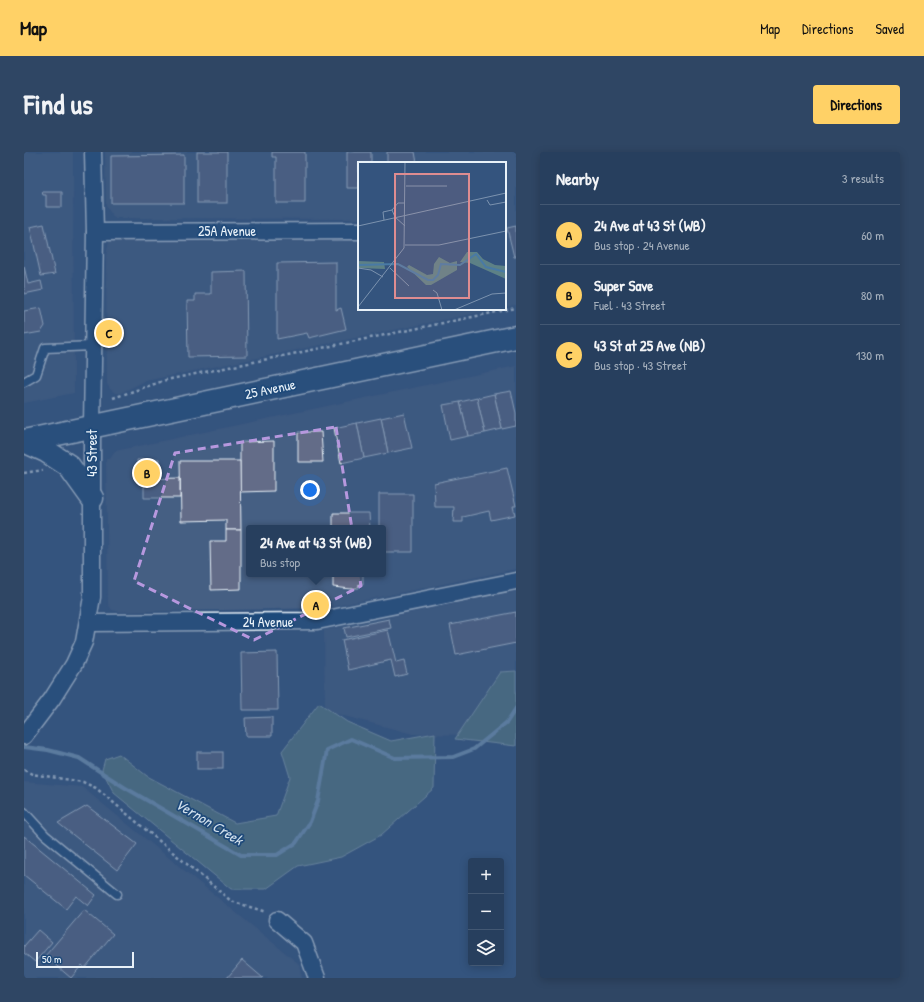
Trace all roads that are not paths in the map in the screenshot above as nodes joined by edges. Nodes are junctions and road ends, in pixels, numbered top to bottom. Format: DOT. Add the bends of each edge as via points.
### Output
graph roads {
  1 [pos="93,152"];
  2 [pos="358,231"];
  3 [pos="95,232"];
  4 [pos="516,337"];
  5 [pos="93,346"];
  6 [pos="24,382"];
  7 [pos="92,426"];
  8 [pos="24,441"];
  9 [pos="92,498"];
  10 [pos="516,581"];
  11 [pos="89,623"];
  12 [pos="25,735"];
  13 [pos="24,812"];
  14 [pos="117,894"];
  15 [pos="272,916"];
  16 [pos="317,978"];
  1 -- 3 [label="street, 43 Street"];
  2 -- 3 [label="street, 25A Avenue"];
  3 -- 5 [label="street, 43 Street"];
  4 -- 7 [label="main road, 25 Avenue"];
  5 -- 6 [label="lane" via="45,348 36,375"];
  5 -- 7 [label="street, 43 Street"];
  7 -- 8 [label="main road, 25 Avenue"];
  7 -- 9 [label="street, 43 Street"];
  8 -- 9 [label="main road" via="46,450 70,466"];
  9 -- 11 [label="street, 43 Street" via="92,597"];
  10 -- 11 [label="street, 24 Avenue" via="317,621"];
  11 -- 12 [label="street, 43 Street" via="74,664"];
  13 -- 14 [label="lane" via="45,835"];
  15 -- 16 [label="street" via="304,943"];
}
